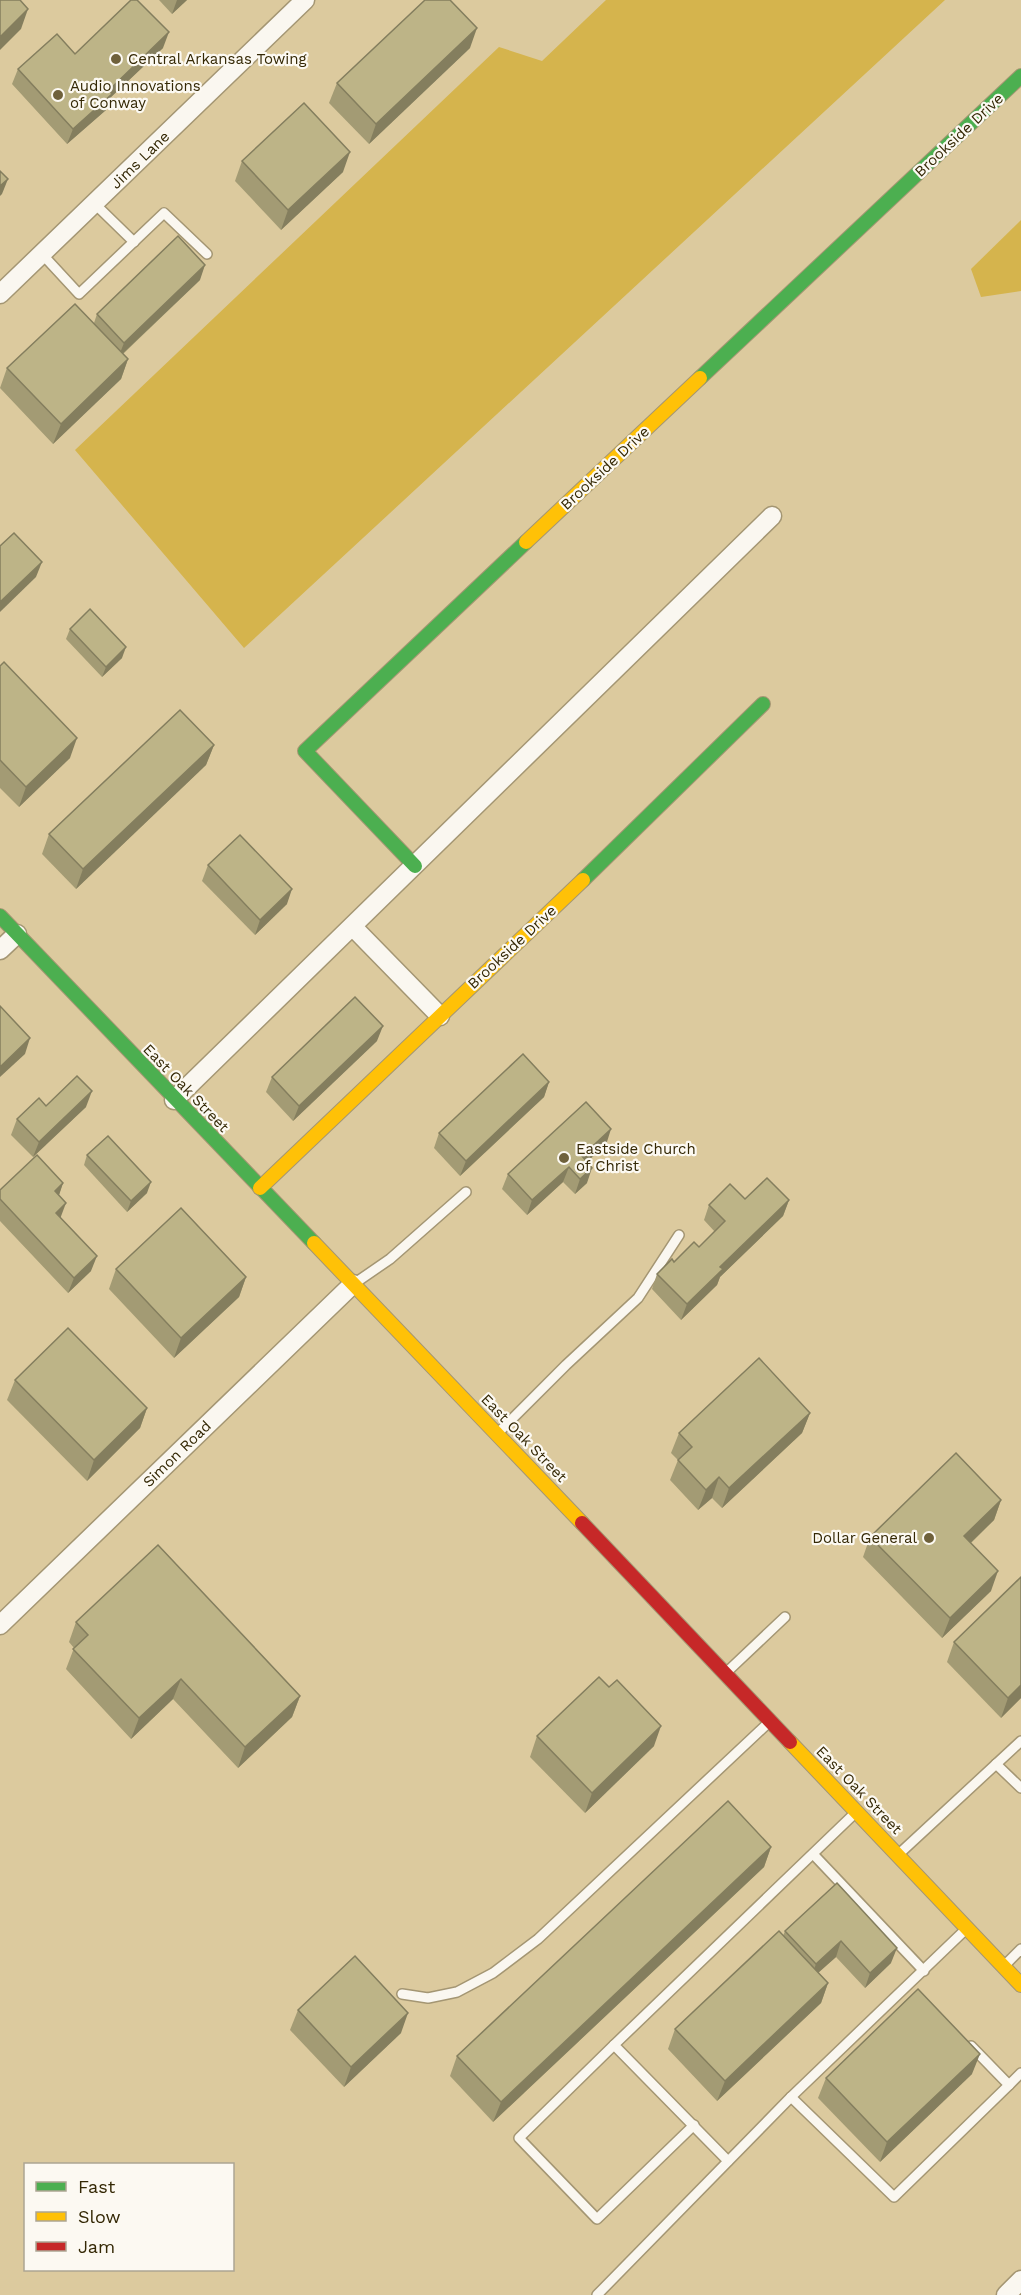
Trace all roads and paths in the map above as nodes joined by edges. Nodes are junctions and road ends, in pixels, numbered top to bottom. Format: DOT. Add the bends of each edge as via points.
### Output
graph roads {
  1 [pos="305,0"];
  2 [pos="1021,76"];
  3 [pos="94,203"];
  4 [pos="134,242"];
  5 [pos="42,254"];
  6 [pos="207,255"];
  7 [pos="0,294"];
  8 [pos="772,516"];
  9 [pos="763,704"];
  10 [pos="415,866"];
  11 [pos="0,916"];
  12 [pos="353,927"];
  13 [pos="17,934"];
  14 [pos="0,950"];
  15 [pos="440,1016"];
  16 [pos="174,1100"];
  17 [pos="260,1188"];
  18 [pos="466,1192"];
  19 [pos="679,1235"];
  20 [pos="353,1284"];
  21 [pos="497,1434"];
  22 [pos="784,1617"];
  23 [pos="0,1625"];
  24 [pos="725,1673"];
  25 [pos="771,1721"];
  26 [pos="1021,1741"];
  27 [pos="996,1764"];
  28 [pos="1021,1788"];
  29 [pos="856,1813"];
  30 [pos="813,1854"];
  31 [pos="899,1855"];
  32 [pos="968,1927"];
  33 [pos="1021,1950"];
  34 [pos="1004,1966"];
  35 [pos="924,1971"];
  36 [pos="910,1984"];
  37 [pos="1021,1985"];
  38 [pos="918,1993"];
  39 [pos="402,1994"];
  40 [pos="960,2035"];
  41 [pos="614,2045"];
  42 [pos="1021,2073"];
  43 [pos="1009,2085"];
  44 [pos="792,2097"];
  45 [pos="694,2125"];
  46 [pos="728,2161"];
  47 [pos="1021,2280"];
  48 [pos="597,2295"];
  49 [pos="1006,2295"];
  1 -- 3 [label="street, Jims Lane"];
  2 -- 10 [label="main road, Brookside Drive" via="305,751"];
  3 -- 4 [label="lane"];
  3 -- 5 [label="street, Jims Lane"];
  4 -- 5 [label="lane" via="79,294"];
  4 -- 6 [label="lane" via="164,213"];
  5 -- 7 [label="street, Jims Lane"];
  8 -- 10 [label="street"];
  9 -- 15 [label="main road, Brookside Drive"];
  10 -- 12 [label="street"];
  11 -- 13 [label="main road, East Oak Street"];
  12 -- 15 [label="street"];
  12 -- 16 [label="street"];
  13 -- 14 [label="street"];
  13 -- 16 [label="main road, East Oak Street"];
  15 -- 17 [label="main road, Brookside Drive"];
  16 -- 17 [label="main road, East Oak Street"];
  17 -- 20 [label="main road, East Oak Street"];
  18 -- 20 [label="lane" via="390,1259"];
  19 -- 21 [label="lane" via="638,1298"];
  20 -- 21 [label="main road, East Oak Street"];
  20 -- 23 [label="street, Simon Road"];
  21 -- 24 [label="main road, East Oak Street"];
  22 -- 24 [label="lane"];
  24 -- 25 [label="main road, East Oak Street"];
  25 -- 29 [label="main road, East Oak Street"];
  25 -- 39 [label="lane" via="538,1939 494,1973 457,1992 428,1998"];
  26 -- 27 [label="lane"];
  27 -- 28 [label="lane"];
  27 -- 31 [label="lane"];
  29 -- 30 [label="lane"];
  29 -- 31 [label="main road, East Oak Street"];
  30 -- 35 [label="lane"];
  30 -- 41 [label="lane"];
  31 -- 32 [label="main road, East Oak Street"];
  32 -- 34 [label="main road, East Oak Street"];
  32 -- 35 [label="lane"];
  33 -- 34 [label="lane"];
  34 -- 37 [label="main road, East Oak Street"];
  35 -- 36 [label="lane"];
  36 -- 38 [label="lane"];
  36 -- 44 [label="lane"];
  40 -- 43 [label="lane"];
  41 -- 45 [label="lane"];
  41 -- 45 [label="lane" via="519,2138 597,2219"];
  42 -- 43 [label="lane"];
  43 -- 44 [label="lane" via="894,2198"];
  44 -- 46 [label="lane"];
  45 -- 46 [label="lane"];
  46 -- 48 [label="lane"];
  47 -- 49 [label="street"];
}
